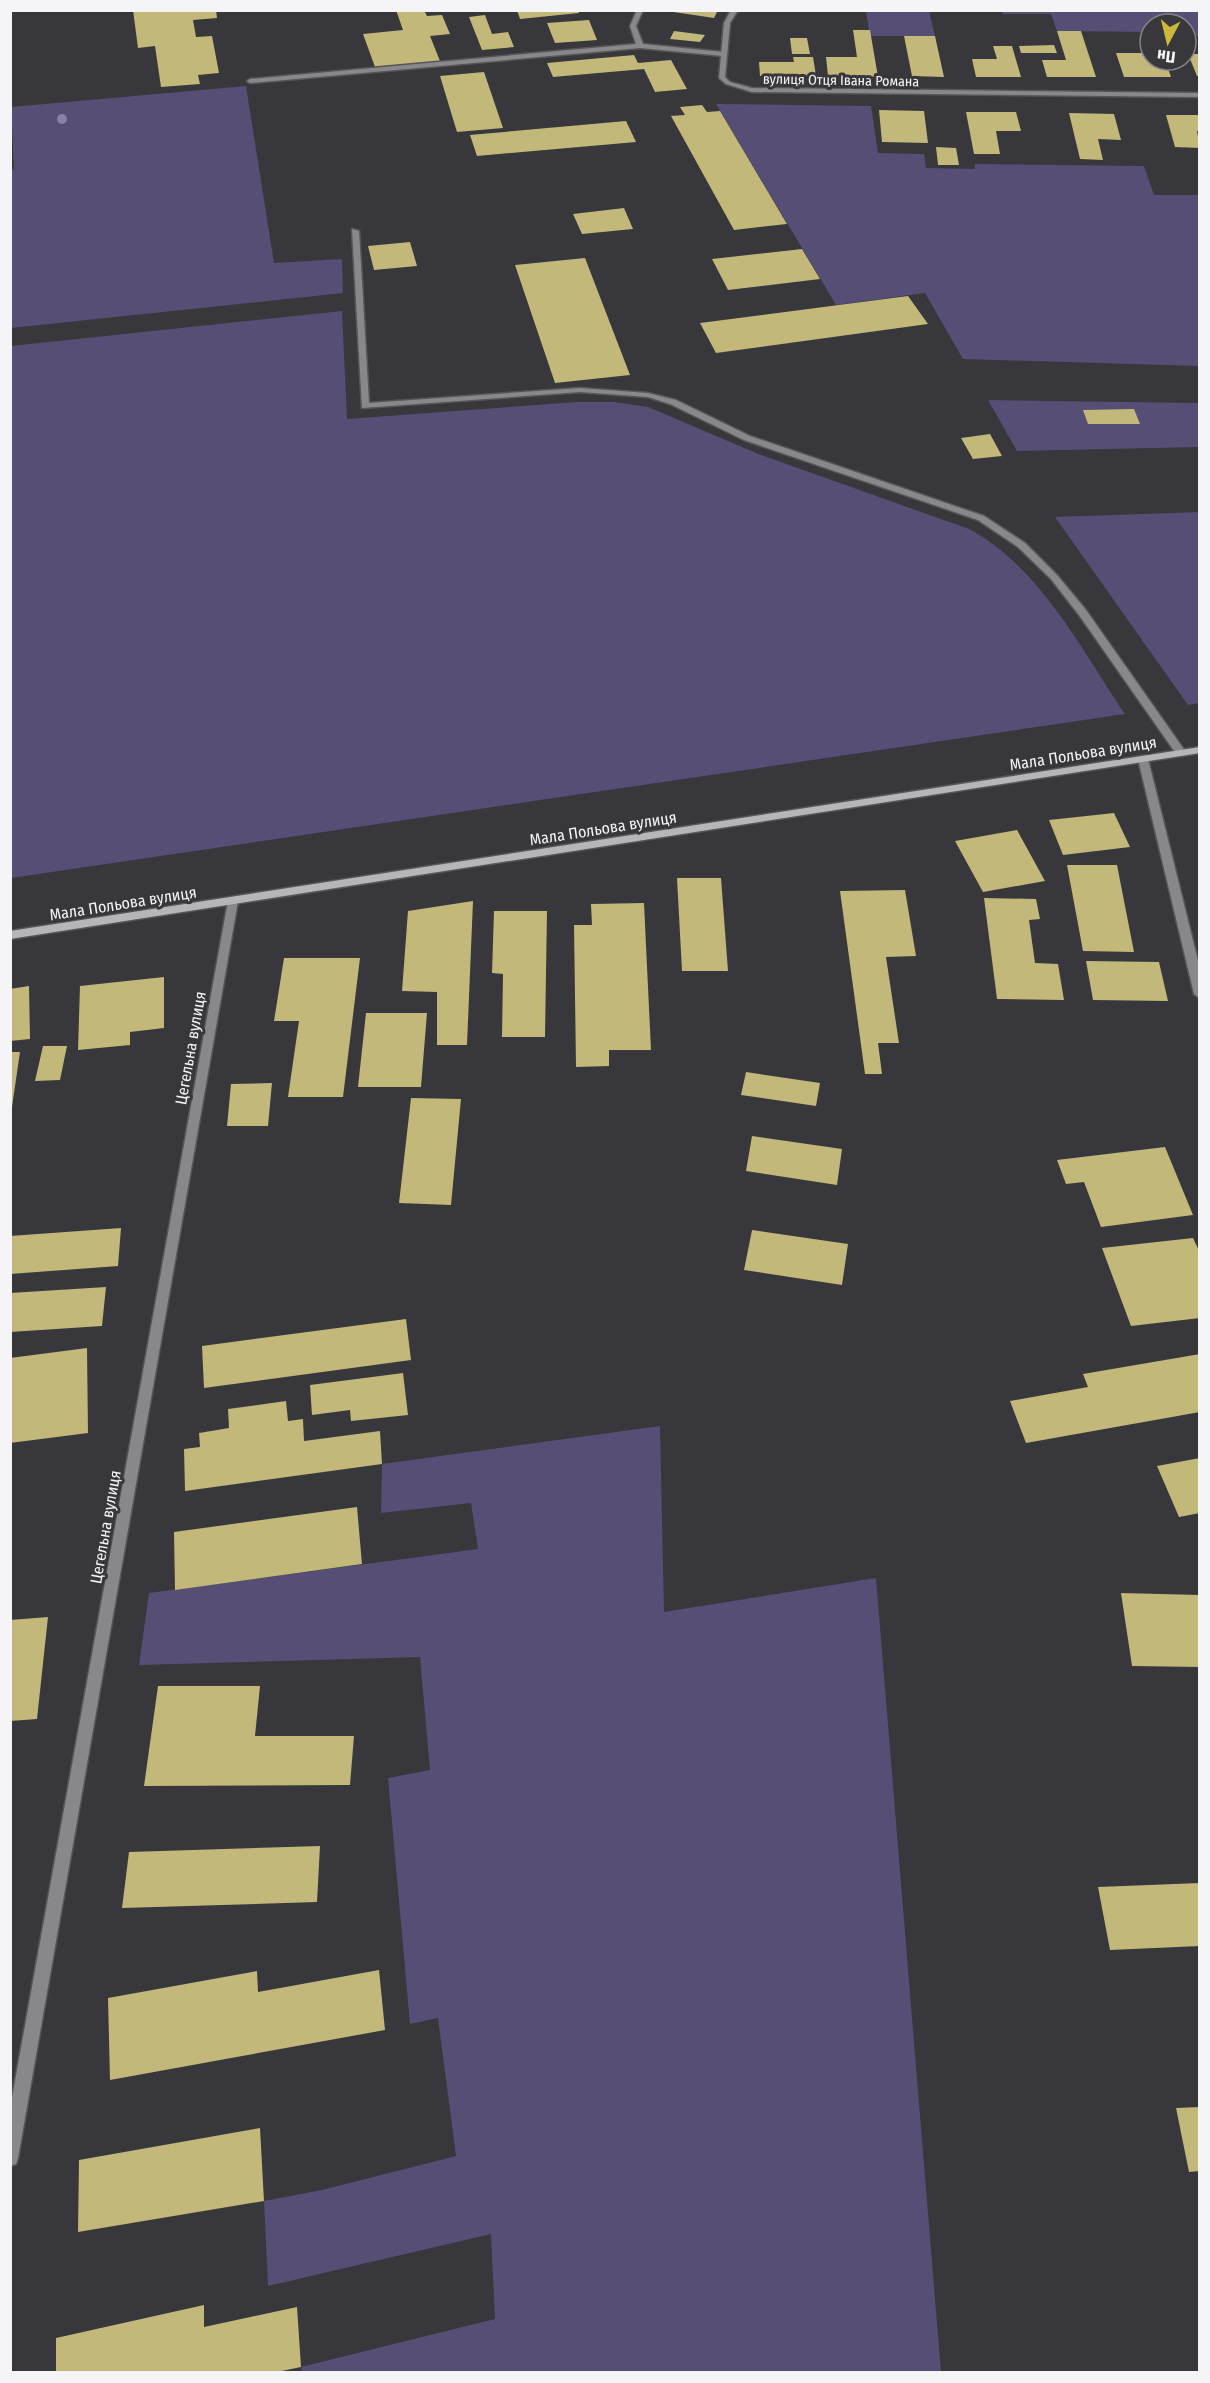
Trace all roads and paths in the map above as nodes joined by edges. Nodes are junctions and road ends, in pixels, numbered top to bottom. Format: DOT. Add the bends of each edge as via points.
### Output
graph roads {
  1 [pos="640,10"];
  2 [pos="735,10"];
  3 [pos="640,46"];
  4 [pos="723,54"];
  5 [pos="250,81"];
  6 [pos="1200,95"];
  7 [pos="355,231"];
  8 [pos="1200,750"];
  9 [pos="1181,753"];
  10 [pos="1143,759"];
  11 [pos="233,901"];
  12 [pos="10,935"];
  13 [pos="1200,994"];
  14 [pos="10,2158"];
  1 -- 3 [label="street" via="633,26"];
  2 -- 4 [label="street" via="727,23"];
  3 -- 4 [label="street"];
  3 -- 5 [label="street"];
  4 -- 6 [label="street, вулиця Отця Івана Романа" via="722,78 752,90"];
  7 -- 9 [label="street" via="365,406 580,390 648,395 673,402 747,438 981,518 1039,558 1063,585"];
  8 -- 9 [label="street, Мала Польова вулиця"];
  9 -- 10 [label="street, Мала Польова вулиця"];
  10 -- 11 [label="street, Мала Польова вулиця"];
  10 -- 13 [label="street"];
  11 -- 12 [label="street, Мала Польова вулиця"];
  11 -- 14 [label="street, Цегельна вулиця"];
}
